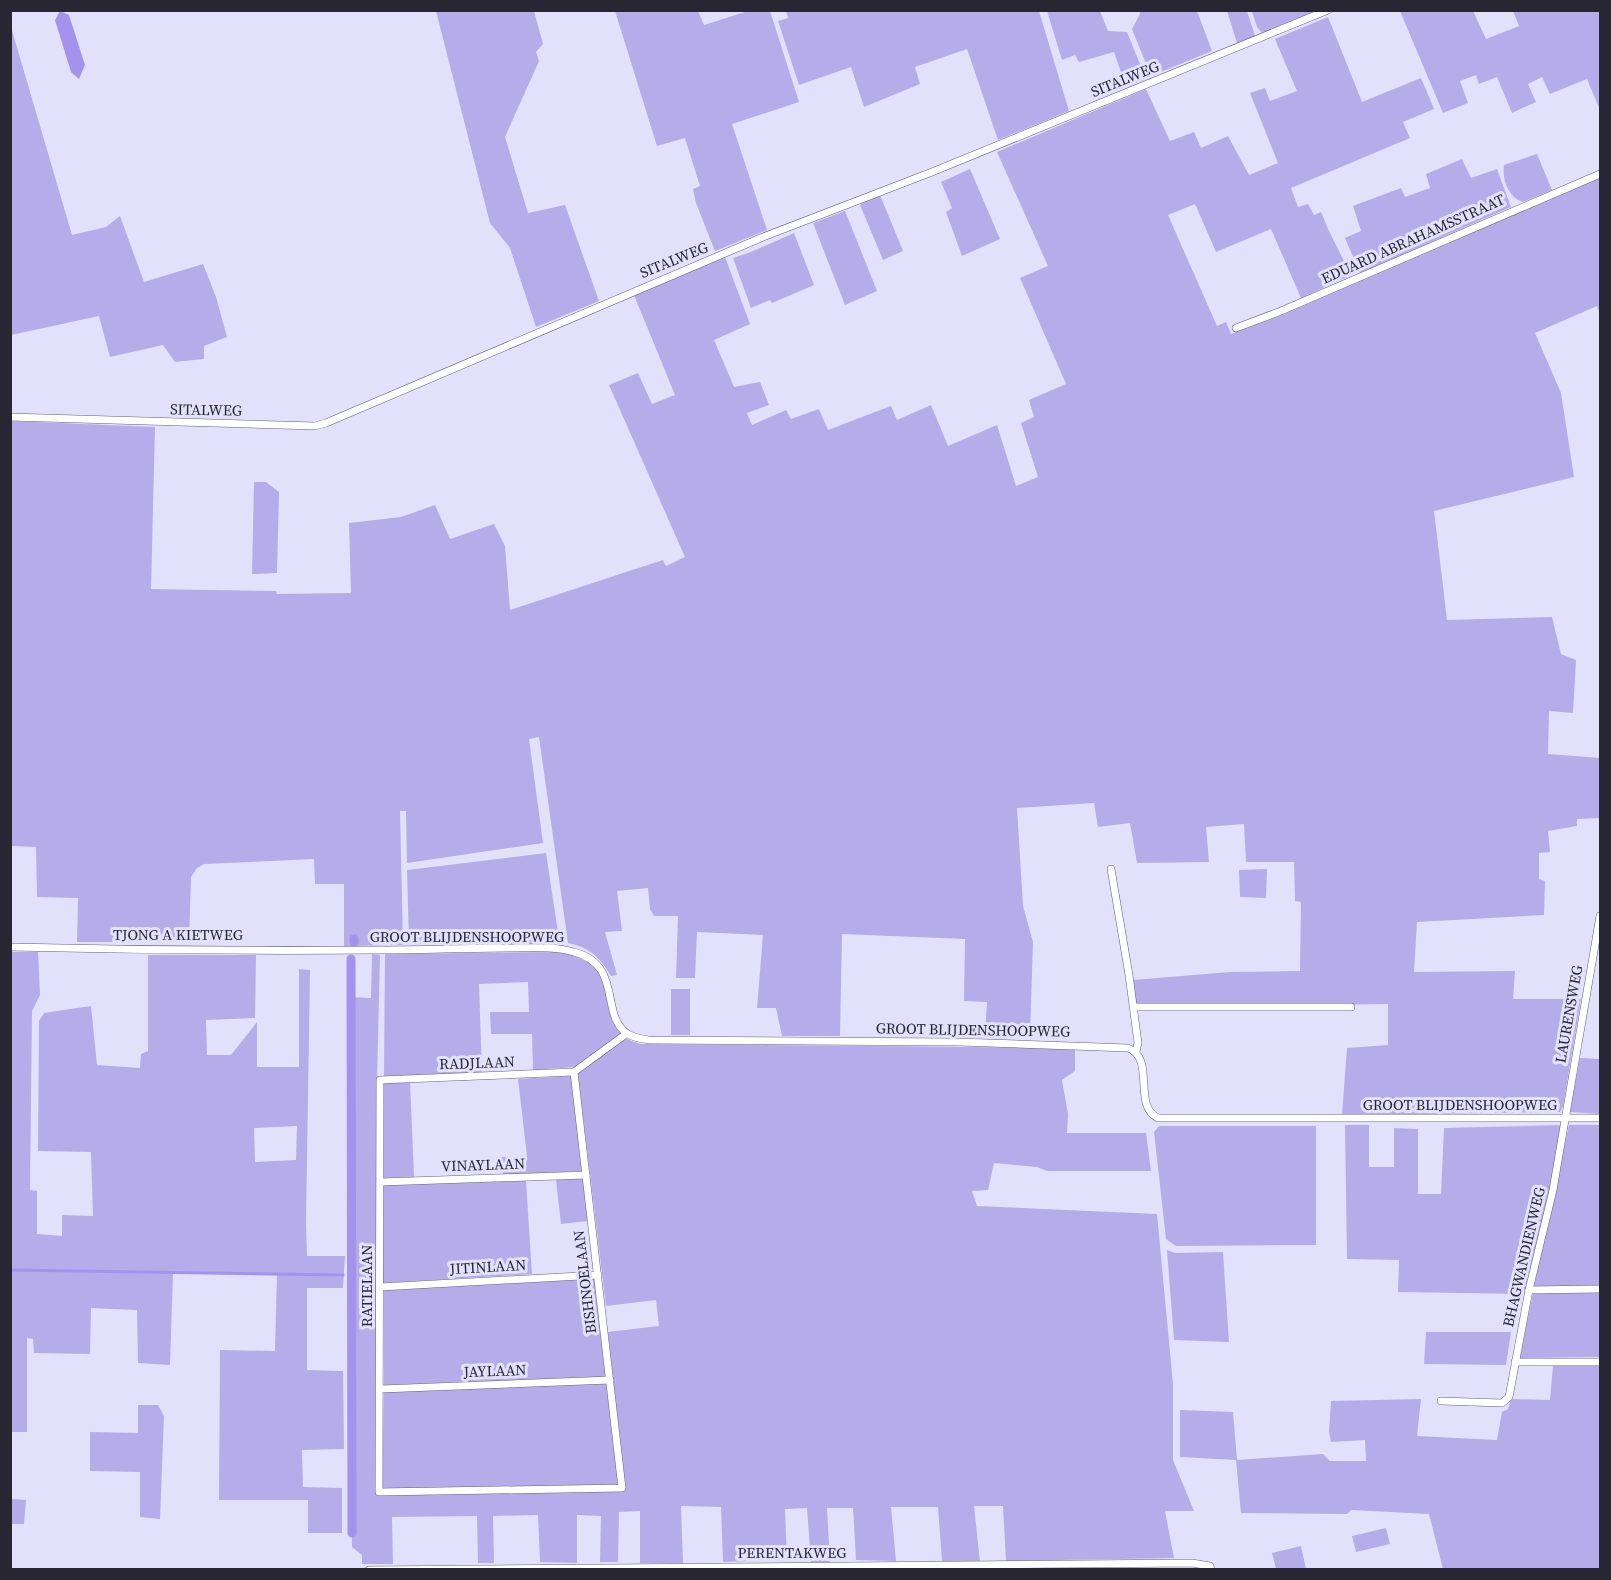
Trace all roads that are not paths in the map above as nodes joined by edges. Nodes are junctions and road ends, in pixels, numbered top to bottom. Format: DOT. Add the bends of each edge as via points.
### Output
graph roads {
  1 [pos="1328,10"];
  2 [pos="1600,174"];
  3 [pos="1236,328"];
  4 [pos="10,417"];
  5 [pos="1111,869"];
  6 [pos="1600,916"];
  7 [pos="10,947"];
  8 [pos="345,950"];
  9 [pos="1351,1007"];
  10 [pos="1134,1008"];
  11 [pos="626,1034"];
  12 [pos="1136,1051"];
  13 [pos="574,1072"];
  14 [pos="380,1080"];
  15 [pos="1567,1118"];
  16 [pos="1600,1118"];
  17 [pos="586,1175"];
  18 [pos="381,1182"];
  19 [pos="598,1275"];
  20 [pos="380,1287"];
  21 [pos="1600,1289"];
  22 [pos="1529,1290"];
  23 [pos="1515,1362"];
  24 [pos="1600,1362"];
  25 [pos="610,1380"];
  26 [pos="381,1389"];
  27 [pos="1441,1401"];
  28 [pos="379,1492"];
  29 [pos="369,1569"];
  30 [pos="1211,1569"];
  1 -- 4 [label="street, SITALWEG" via="763,237 326,423 315,426"];
  2 -- 3 [label="street, EDUARD ABRAHAMSSTRAAT"];
  5 -- 10 [label="street"];
  6 -- 15 [label="street, LAURENSWEG"];
  7 -- 8 [label="street, TJONG A KIETWEG"];
  8 -- 11 [label="street, GROOT BLIJDENSHOOPWEG" via="523,948 576,952 601,968 619,1025"];
  9 -- 10 [label="street"];
  10 -- 12 [label="street"];
  11 -- 12 [label="street, GROOT BLIJDENSHOOPWEG" via="650,1040 959,1042"];
  11 -- 13 [label="street"];
  12 -- 15 [label="street, GROOT BLIJDENSHOOPWEG" via="1146,1104 1158,1119"];
  13 -- 14 [label="street, RADJLAAN"];
  13 -- 17 [label="street, BISHNOELAAN"];
  14 -- 18 [label="street, RATIELAAN"];
  15 -- 16 [label="street, GROOT BLIJDENSHOOPWEG"];
  15 -- 22 [label="street, BHAGWANDIENWEG"];
  17 -- 18 [label="street, VINAYLAAN"];
  17 -- 19 [label="street, BISHNOELAAN"];
  18 -- 20 [label="street, RATIELAAN"];
  19 -- 20 [label="street, JITINLAAN"];
  19 -- 25 [label="street, BISHNOELAAN"];
  20 -- 26 [label="street, RATIELAAN"];
  21 -- 22 [label="street"];
  22 -- 23 [label="street, BHAGWANDIENWEG"];
  23 -- 24 [label="street"];
  23 -- 27 [label="street, BHAGWANDIENWEG" via="1509,1397 1502,1404"];
  25 -- 26 [label="street, JAYLAAN"];
  25 -- 28 [label="street, BISHNOELAAN" via="622,1488"];
  26 -- 28 [label="street, RATIELAAN"];
  29 -- 30 [label="street, PERENTAKWEG" via="1192,1563"];
}
